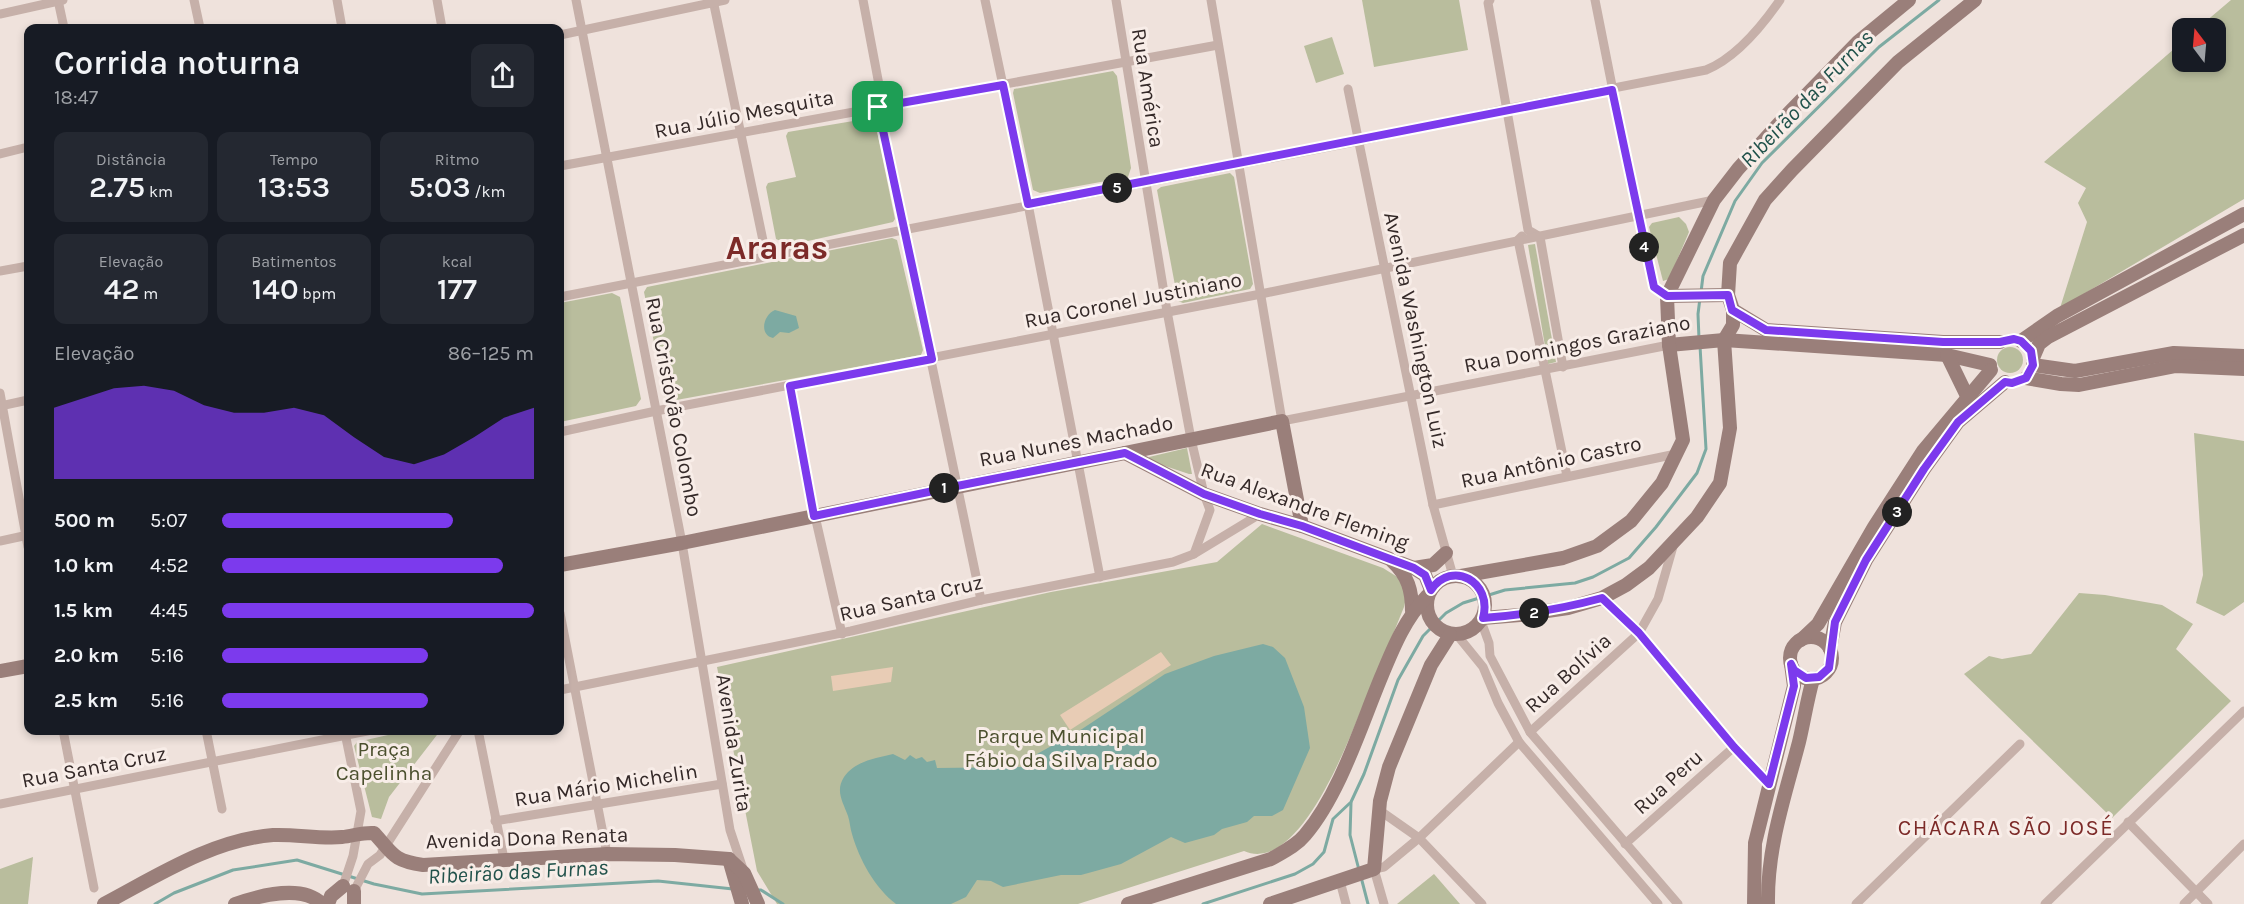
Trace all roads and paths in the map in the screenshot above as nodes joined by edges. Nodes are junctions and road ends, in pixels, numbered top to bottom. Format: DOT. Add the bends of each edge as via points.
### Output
graph roads {
  1 [pos="60,0"];
  2 [pos="194,0"];
  3 [pos="337,0"];
  4 [pos="437,0"];
  5 [pos="576,0"];
  6 [pos="725,0"];
  7 [pos="863,0"];
  8 [pos="985,0"];
  9 [pos="1116,0"];
  10 [pos="1210,0"];
  11 [pos="1595,0"];
  12 [pos="1780,0"];
  13 [pos="1909,0"];
  14 [pos="1975,0"];
  15 [pos="713,1"];
  16 [pos="1489,2"];
  17 [pos="0,14"];
  18 [pos="63,24"];
  19 [pos="199,24"];
  20 [pos="341,24"];
  21 [pos="441,24"];
  22 [pos="582,29"];
  23 [pos="564,33"];
  24 [pos="1218,45"];
  25 [pos="1125,61"];
  26 [pos="1003,85"];
  27 [pos="1348,89"];
  28 [pos="1612,90"];
  29 [pos="881,107"];
  30 [pos="1506,109"];
  31 [pos="740,133"];
  32 [pos="1359,141"];
  33 [pos="24,148"];
  34 [pos="0,154"];
  35 [pos="607,158"];
  36 [pos="1239,164"];
  37 [pos="564,165"];
  38 [pos="1145,183"];
  39 [pos="1714,200"];
  40 [pos="1028,204"];
  41 [pos="2244,214"];
  42 [pos="1638,217"];
  43 [pos="905,228"];
  44 [pos="1528,230"];
  45 [pos="2244,235"];
  46 [pos="1540,237"];
  47 [pos="1518,240"];
  48 [pos="766,255"];
  49 [pos="24,267"];
  50 [pos="1385,269"];
  51 [pos="0,271"];
  52 [pos="631,284"];
  53 [pos="1261,294"];
  54 [pos="1728,295"];
  55 [pos="564,296"];
  56 [pos="1667,296"];
  57 [pos="1732,310"];
  58 [pos="1167,311"];
  59 [pos="1052,334"];
  60 [pos="1724,340"];
  61 [pos="2021,341"];
  62 [pos="2000,342"];
  63 [pos="1669,345"];
  64 [pos="1947,355"];
  65 [pos="2244,356"];
  66 [pos="932,359"];
  67 [pos="2175,360"];
  68 [pos="2033,362"];
  69 [pos="1563,367"];
  70 [pos="1990,368"];
  71 [pos="2244,369"];
  72 [pos="1544,371"];
  73 [pos="2026,378"];
  74 [pos="2005,382"];
  75 [pos="790,386"];
  76 [pos="0,393"];
  77 [pos="1967,396"];
  78 [pos="1410,397"];
  79 [pos="24,401"];
  80 [pos="1,406"];
  81 [pos="656,411"];
  82 [pos="1282,421"];
  83 [pos="564,431"];
  84 [pos="1191,439"];
  85 [pos="1125,453"];
  86 [pos="1676,454"];
  87 [pos="1079,463"];
  88 [pos="1567,476"];
  89 [pos="957,486"];
  90 [pos="1204,494"];
  91 [pos="1433,505"];
  92 [pos="1260,514"];
  93 [pos="814,516"];
  94 [pos="24,520"];
  95 [pos="1302,526"];
  96 [pos="24,536"];
  97 [pos="0,541"];
  98 [pos="682,543"];
  99 [pos="1674,543"];
  100 [pos="1446,553"];
  101 [pos="1194,554"];
  102 [pos="1390,560"];
  103 [pos="564,564"];
  104 [pos="1414,568"];
  105 [pos="1457,576"];
  106 [pos="1100,577"];
  107 [pos="1429,593"];
  108 [pos="1602,598"];
  109 [pos="981,600"];
  110 [pos="1412,611"];
  111 [pos="1483,616"];
  112 [pos="842,633"];
  113 [pos="1639,633"];
  114 [pos="564,634"];
  115 [pos="1449,634"];
  116 [pos="1801,640"];
  117 [pos="1830,649"];
  118 [pos="703,663"];
  119 [pos="1791,664"];
  120 [pos="24,667"];
  121 [pos="0,671"];
  122 [pos="1813,679"];
  123 [pos="574,687"];
  124 [pos="564,689"];
  125 [pos="2242,717"];
  126 [pos="1530,732"];
  127 [pos="64,735"];
  128 [pos="207,735"];
  129 [pos="336,735"];
  130 [pos="345,735"];
  131 [pos="457,735"];
  132 [pos="479,735"];
  133 [pos="1519,742"];
  134 [pos="2020,744"];
  135 [pos="1734,747"];
  136 [pos="212,762"];
  137 [pos="722,784"];
  138 [pos="1769,784"];
  139 [pos="75,789"];
  140 [pos="0,804"];
  141 [pos="598,805"];
  142 [pos="222,809"];
  143 [pos="1379,810"];
  144 [pos="495,821"];
  145 [pos="2128,822"];
  146 [pos="730,830"];
  147 [pos="356,835"];
  148 [pos="1419,838"];
  149 [pos="1625,844"];
  150 [pos="2244,844"];
  151 [pos="386,846"];
  152 [pos="607,854"];
  153 [pos="504,859"];
  154 [pos="729,859"];
  155 [pos="1374,869"];
  156 [pos="744,873"];
  157 [pos="1340,881"];
  158 [pos="94,888"];
  159 [pos="2197,892"];
  160 [pos="350,894"];
  161 [pos="104,904"];
  162 [pos="235,904"];
  163 [pos="322,904"];
  164 [pos="328,904"];
  165 [pos="742,904"];
  166 [pos="758,904"];
  167 [pos="1128,904"];
  168 [pos="1270,904"];
  169 [pos="1346,904"];
  170 [pos="1384,904"];
  171 [pos="1482,904"];
  172 [pos="1658,904"];
  173 [pos="1678,904"];
  174 [pos="1754,904"];
  175 [pos="1768,904"];
  176 [pos="1856,904"];
  177 [pos="2044,904"];
  178 [pos="2184,904"];
  179 [pos="2208,904"];
  1 -- 17 [label="street"];
  1 -- 18 [label="street"];
  2 -- 19 [label="street"];
  3 -- 20 [label="street"];
  4 -- 21 [label="street"];
  5 -- 22 [label="street, Rua Cristóvão Colombo"];
  6 -- 15 [label="street"];
  7 -- 29 [label="street"];
  8 -- 26 [label="street"];
  9 -- 25 [label="street, Rua América"];
  10 -- 24 [label="street"];
  11 -- 28 [label="street"];
  12 -- 28 [label="street" via="1760,29 1717,66"];
  13 -- 39 [label="main road" via="1858,42 1792,109"];
  14 -- 54 [label="main road" via="1898,63 1765,200 1730,263"];
  15 -- 22 [label="street"];
  15 -- 31 [label="street"];
  16 -- 30 [label="street"];
  22 -- 23 [label="street"];
  22 -- 35 [label="street, Rua Cristóvão Colombo"];
  24 -- 25 [label="street, Rua Júlio Mesquita"];
  24 -- 36 [label="street"];
  25 -- 26 [label="street, Rua Júlio Mesquita"];
  25 -- 38 [label="street, Rua América"];
  26 -- 29 [label="street, Rua Júlio Mesquita"];
  26 -- 40 [label="street"];
  27 -- 32 [label="street, Avenida Washington Luiz"];
  28 -- 30 [label="street"];
  28 -- 42 [label="street"];
  29 -- 31 [label="street, Rua Júlio Mesquita"];
  29 -- 43 [label="street"];
  30 -- 32 [label="street"];
  30 -- 44 [label="street"];
  31 -- 35 [label="street, Rua Júlio Mesquita"];
  31 -- 48 [label="street"];
  32 -- 36 [label="street"];
  32 -- 50 [label="street, Avenida Washington Luiz"];
  33 -- 34 [label="street"];
  35 -- 37 [label="street, Rua Júlio Mesquita"];
  35 -- 52 [label="street, Rua Cristóvão Colombo"];
  36 -- 38 [label="street"];
  36 -- 53 [label="street"];
  38 -- 40 [label="street"];
  38 -- 58 [label="street, Rua América"];
  39 -- 42 [label="street, Rua Coronel Justiniano"];
  39 -- 56 [label="main road"];
  40 -- 43 [label="street"];
  40 -- 59 [label="street"];
  41 -- 61 [label="main road" via="2057,316"];
  42 -- 46 [label="street, Rua Coronel Justiniano"];
  42 -- 56 [label="street" via="1654,287"];
  43 -- 48 [label="street"];
  43 -- 66 [label="street"];
  44 -- 46 [label="street"];
  44 -- 47 [label="street"];
  45 -- 68 [label="main road" via="2048,337 2039,344"];
  46 -- 47 [label="street, Rua Coronel Justiniano"];
  46 -- 69 [label="street"];
  47 -- 50 [label="street, Rua Coronel Justiniano"];
  47 -- 72 [label="street"];
  48 -- 52 [label="street"];
  49 -- 51 [label="street"];
  50 -- 53 [label="street, Rua Coronel Justiniano"];
  50 -- 78 [label="street, Avenida Washington Luiz"];
  52 -- 55 [label="street"];
  52 -- 81 [label="street, Rua Cristóvão Colombo"];
  53 -- 58 [label="street, Rua Coronel Justiniano"];
  53 -- 82 [label="street"];
  54 -- 56 [label="main road, Rua Domingos Graziano"];
  54 -- 57 [label="main road"];
  56 -- 63 [label="main road"];
  57 -- 60 [label="main road" via="1733,325"];
  57 -- 62 [label="main road" via="1766,330"];
  58 -- 59 [label="street, Rua Coronel Justiniano"];
  58 -- 84 [label="street, Rua América"];
  59 -- 66 [label="street, Rua Coronel Justiniano"];
  59 -- 87 [label="street"];
  60 -- 63 [label="main road, Rua Domingos Graziano"];
  60 -- 64 [label="main road, Rua Domingos Graziano"];
  60 -- 99 [label="main road" via="1730,428 1720,483"];
  61 -- 62 [label="main road"];
  61 -- 68 [label="main road" via="2031,351"];
  62 -- 70 [label="main road" via="1991,352"];
  63 -- 69 [label="street, Rua Domingos Graziano"];
  63 -- 86 [label="main road" via="1683,440"];
  64 -- 70 [label="main road, Rua Domingos Graziano"];
  64 -- 77 [label="main road"];
  65 -- 67 [label="main road"];
  66 -- 75 [label="street, Rua Coronel Justiniano"];
  66 -- 89 [label="street"];
  67 -- 68 [label="main road" via="2075,371"];
  67 -- 71 [label="main road"];
  67 -- 73 [label="main road" via="2079,385"];
  68 -- 73 [label="main road"];
  69 -- 72 [label="street, Rua Domingos Graziano"];
  70 -- 74 [label="main road"];
  70 -- 77 [label="main road"];
  72 -- 78 [label="street, Rua Domingos Graziano"];
  72 -- 88 [label="street"];
  73 -- 74 [label="main road"];
  74 -- 117 [label="main road" via="1958,422 1924,469 1866,560 1835,622"];
  75 -- 81 [label="street, Rua Coronel Justiniano"];
  75 -- 93 [label="street"];
  76 -- 80 [label="street"];
  77 -- 116 [label="main road" via="1923,452 1874,526 1818,624"];
  78 -- 82 [label="street, Rua Domingos Graziano"];
  78 -- 91 [label="street, Avenida Washington Luiz"];
  79 -- 80 [label="street"];
  80 -- 94 [label="street"];
  81 -- 83 [label="street, Rua Coronel Justiniano"];
  81 -- 98 [label="street, Rua Cristóvão Colombo"];
  82 -- 84 [label="main road, Rua Nunes Machado"];
  82 -- 95 [label="main road"];
  84 -- 85 [label="main road, Rua Nunes Machado"];
  84 -- 90 [label="street, Rua América"];
  85 -- 87 [label="main road, Rua Nunes Machado"];
  85 -- 90 [label="main road, Rua Alexandre Fleming"];
  86 -- 88 [label="street, Rua Antônio Castro"];
  86 -- 105 [label="main road" via="1662,483 1631,521 1597,546 1563,558"];
  87 -- 89 [label="main road, Rua Nunes Machado"];
  87 -- 106 [label="street"];
  88 -- 91 [label="street, Rua Antônio Castro"];
  89 -- 93 [label="main road, Rua Nunes Machado"];
  89 -- 109 [label="street"];
  90 -- 92 [label="main road, Rua Alexandre Fleming"];
  90 -- 101 [label="street, Rua América" via="1210,510"];
  91 -- 100 [label="street, Avenida Washington Luiz"];
  92 -- 95 [label="main road, Rua Alexandre Fleming"];
  92 -- 101 [label="street, Rua Santa Cruz"];
  93 -- 98 [label="main road, Rua Nunes Machado"];
  93 -- 112 [label="street"];
  95 -- 102 [label="main road, Rua Alexandre Fleming"];
  96 -- 97 [label="street"];
  98 -- 103 [label="main road, Rua Nunes Machado"];
  98 -- 118 [label="street, Rua Cristóvão Colombo"];
  99 -- 108 [label="main road" via="1649,568"];
  99 -- 113 [label="street, Rua Bolívia" via="1658,599"];
  100 -- 104 [label="main road" via="1433,565"];
  100 -- 105 [label="street, Avenida Washington Luiz"];
  101 -- 106 [label="street, Rua Santa Cruz"];
  102 -- 104 [label="main road, Rua Alexandre Fleming"];
  102 -- 110 [label="main road" via="1410,585"];
  104 -- 107 [label="main road, Rua Alexandre Fleming" via="1425,575"];
  105 -- 107 [label="main road" via="1438,582"];
  105 -- 111 [label="main road" via="1470,579 1482,592"];
  106 -- 109 [label="street, Rua Santa Cruz"];
  107 -- 110 [label="main road"];
  107 -- 115 [label="main road" via="1428,616 1433,625"];
  108 -- 111 [label="main road" via="1568,608"];
  108 -- 113 [label="street"];
  109 -- 112 [label="street, Rua Santa Cruz"];
  110 -- 167 [label="main road" via="1339,780 1305,835 1271,859"];
  111 -- 115 [label="main road" via="1466,633"];
  111 -- 126 [label="street" via="1490,656"];
  112 -- 118 [label="street, Rua Santa Cruz"];
  113 -- 126 [label="street, Rua Bolívia"];
  113 -- 135 [label="street"];
  114 -- 123 [label="street"];
  115 -- 133 [label="street" via="1483,667"];
  115 -- 143 [label="main road" via="1431,665 1389,767"];
  116 -- 117 [label="main road" via="1814,637"];
  116 -- 119 [label="main road" via="1792,650"];
  117 -- 122 [label="main road" via="1829,668"];
  118 -- 123 [label="street, Rua Santa Cruz"];
  118 -- 137 [label="street, Avenida Zurita"];
  119 -- 122 [label="main road" via="1799,675"];
  119 -- 138 [label="main road" via="1794,686"];
  120 -- 121 [label="main road"];
  122 -- 175 [label="main road" via="1774,834"];
  123 -- 124 [label="street, Rua Santa Cruz"];
  123 -- 141 [label="street"];
  125 -- 145 [label="street"];
  126 -- 149 [label="street"];
  127 -- 139 [label="street"];
  128 -- 136 [label="street"];
  129 -- 136 [label="street, Rua Santa Cruz"];
  130 -- 147 [label="street" via="361,811"];
  131 -- 151 [label="street"];
  132 -- 144 [label="street"];
  133 -- 148 [label="street, Rua Bolívia"];
  133 -- 172 [label="street"];
  134 -- 176 [label="street"];
  135 -- 138 [label="street"];
  135 -- 149 [label="street, Rua Peru"];
  136 -- 139 [label="street, Rua Santa Cruz"];
  136 -- 142 [label="street"];
  137 -- 141 [label="street, Rua Mário Michelin"];
  137 -- 146 [label="street, Avenida Zurita"];
  138 -- 174 [label="main road" via="1755,843"];
  139 -- 140 [label="street, Rua Santa Cruz"];
  139 -- 158 [label="street"];
  141 -- 144 [label="street, Rua Mário Michelin"];
  141 -- 152 [label="street"];
  143 -- 148 [label="street"];
  143 -- 155 [label="main road"];
  144 -- 153 [label="street"];
  145 -- 159 [label="street"];
  145 -- 177 [label="street"];
  146 -- 154 [label="street, Avenida Zurita"];
  146 -- 156 [label="street, Avenida Zurita"];
  147 -- 151 [label="main road, Avenida Dona Renata" via="374,833"];
  147 -- 160 [label="street"];
  147 -- 161 [label="main road, Avenida Dona Renata" via="273,835 229,843"];
  148 -- 155 [label="street, Rua Bolívia" via="1384,867"];
  148 -- 171 [label="street"];
  149 -- 173 [label="street"];
  150 -- 159 [label="street"];
  151 -- 153 [label="main road, Avenida Dona Renata" via="391,855 423,865"];
  151 -- 160 [label="street" via="368,864"];
  152 -- 153 [label="main road, Avenida Dona Renata"];
  152 -- 154 [label="main road, Avenida Dona Renata"];
  154 -- 156 [label="main road"];
  154 -- 165 [label="main road"];
  155 -- 157 [label="main road"];
  155 -- 170 [label="street"];
  156 -- 166 [label="main road"];
  157 -- 168 [label="main road"];
  157 -- 169 [label="street"];
  159 -- 178 [label="street"];
  159 -- 179 [label="street"];
  160 -- 164 [label="main road" via="331,896"];
  162 -- 163 [label="main road" via="292,893"];
}
